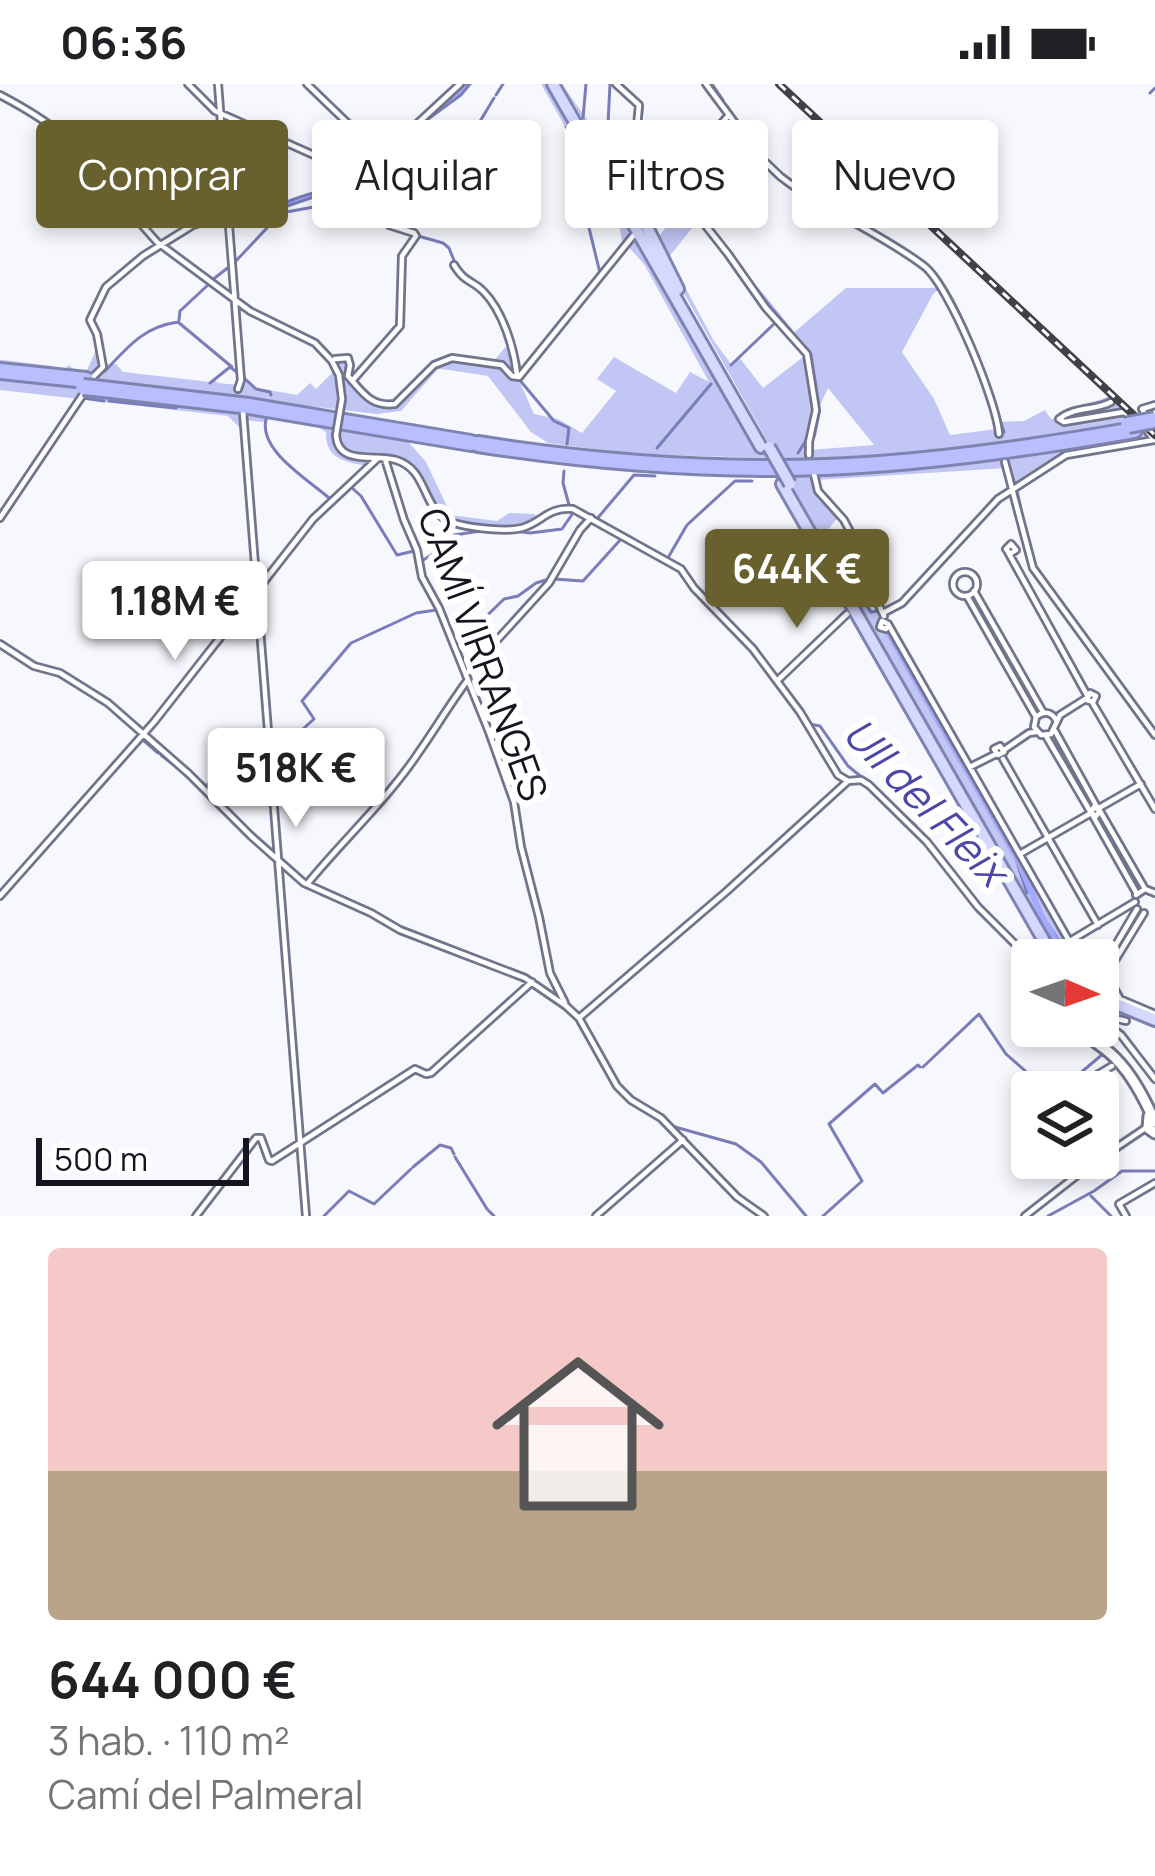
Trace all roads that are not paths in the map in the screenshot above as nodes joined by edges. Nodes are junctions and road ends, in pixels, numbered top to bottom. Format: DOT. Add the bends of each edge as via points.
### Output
graph roads {
  1 [pos="188,84"];
  2 [pos="218,84"];
  3 [pos="307,84"];
  4 [pos="321,84"];
  5 [pos="460,84"];
  6 [pos="556,84"];
  7 [pos="616,84"];
  8 [pos="706,84"];
  9 [pos="315,91"];
  10 [pos="0,95"];
  11 [pos="220,113"];
  12 [pos="729,115"];
  13 [pos="221,120"];
  14 [pos="345,120"];
  15 [pos="422,120"];
  16 [pos="580,120"];
  17 [pos="638,120"];
  18 [pos="724,120"];
  19 [pos="312,154"];
  20 [pos="189,228"];
  21 [pos="229,228"];
  22 [pos="400,228"];
  23 [pos="643,228"];
  24 [pos="647,228"];
  25 [pos="706,228"];
  26 [pos="633,236"];
  27 [pos="164,245"];
  28 [pos="454,265"];
  29 [pos="235,300"];
  30 [pos="686,303"];
  31 [pos="332,361"];
  32 [pos="0,374"];
  33 [pos="517,376"];
  34 [pos="352,381"];
  35 [pos="238,389"];
  36 [pos="1111,402"];
  37 [pos="1155,405"];
  38 [pos="243,412"];
  39 [pos="1155,424"];
  40 [pos="999,434"];
  41 [pos="765,447"];
  42 [pos="809,455"];
  43 [pos="359,457"];
  44 [pos="382,458"];
  45 [pos="1005,462"];
  46 [pos="363,474"];
  47 [pos="814,474"];
  48 [pos="1014,489"];
  49 [pos="0,518"];
  50 [pos="591,518"];
  51 [pos="1011,553"];
  52 [pos="257,588"];
  53 [pos="974,591"];
  54 [pos="967,596"];
  55 [pos="847,614"];
  56 [pos="885,622"];
  57 [pos="0,644"];
  58 [pos="466,677"];
  59 [pos="777,681"];
  60 [pos="1090,699"];
  61 [pos="1043,712"];
  62 [pos="1036,717"];
  63 [pos="1057,717"];
  64 [pos="1033,731"];
  65 [pos="1054,731"];
  66 [pos="143,735"];
  67 [pos="1155,735"];
  68 [pos="1046,736"];
  69 [pos="1000,752"];
  70 [pos="970,767"];
  71 [pos="848,781"];
  72 [pos="1141,784"];
  73 [pos="1155,809"];
  74 [pos="1095,811"];
  75 [pos="1048,838"];
  76 [pos="1020,854"];
  77 [pos="278,858"];
  78 [pos="306,885"];
  79 [pos="1152,891"];
  80 [pos="0,896"];
  81 [pos="1139,906"];
  82 [pos="1098,925"];
  83 [pos="1047,939"];
  84 [pos="1069,939"];
  85 [pos="1074,939"];
  86 [pos="1011,940"];
  87 [pos="1119,951"];
  88 [pos="532,982"];
  89 [pos="1119,999"];
  90 [pos="1119,1001"];
  91 [pos="566,1006"];
  92 [pos="579,1018"];
  93 [pos="1155,1020"];
  94 [pos="1126,1021"];
  95 [pos="1102,1047"];
  96 [pos="1112,1066"];
  97 [pos="1104,1071"];
  98 [pos="1155,1079"];
  99 [pos="1151,1128"];
  100 [pos="683,1140"];
  101 [pos="300,1144"];
  102 [pos="1119,1147"];
  103 [pos="1072,1179"];
  104 [pos="1155,1183"];
  105 [pos="196,1216"];
  106 [pos="306,1216"];
  107 [pos="596,1216"];
  108 [pos="764,1216"];
  109 [pos="1025,1216"];
  110 [pos="1126,1216"];
  1 -- 11 [label="street"];
  2 -- 11 [label="street"];
  3 -- 9 [label="street"];
  4 -- 9 [label="street"];
  5 -- 15 [label="street"];
  6 -- 16 [label="main road"];
  6 -- 41 [label="main road"];
  7 -- 17 [label="street" via="638,105"];
  8 -- 12 [label="street"];
  9 -- 14 [label="street"];
  10 -- 27 [label="street" via="80,150 102,196 126,207"];
  11 -- 13 [label="street"];
  11 -- 19 [label="street"];
  12 -- 18 [label="street"];
  12 -- 40 [label="street" via="781,177 931,272 981,373"];
  20 -- 27 [label="street"];
  21 -- 29 [label="street"];
  22 -- 34 [label="street" via="416,236 402,256 400,326"];
  23 -- 30 [label="main road"];
  24 -- 30 [label="main road"];
  25 -- 42 [label="street" via="807,354 816,410"];
  26 -- 33 [label="street"];
  27 -- 29 [label="street"];
  27 -- 49 [label="street" via="106,287 90,320 102,369"];
  28 -- 33 [label="street" via="496,309"];
  29 -- 31 [label="street" via="309,339"];
  29 -- 35 [label="street"];
  30 -- 41 [label="main road"];
  31 -- 34 [label="street" via="347,358"];
  31 -- 43 [label="street, bridge" via="342,383 336,442"];
  32 -- 39 [label="highway, bridge" via="475,441 685,460 932,453"];
  33 -- 34 [label="street" via="498,364 449,359 392,405 372,402"];
  36 -- 48 [label="street" via="1059,419 1127,413 1154,440 1066,455"];
  37 -- 39 [label="street" via="1142,414"];
  38 -- 52 [label="street"];
  41 -- 83 [label="main road, bridge"];
  43 -- 44 [label="street"];
  43 -- 46 [label="street"];
  44 -- 46 [label="street"];
  44 -- 50 [label="street" via="411,469 437,512 456,524 518,529 567,508"];
  44 -- 58 [label="street, CAMÍ VIRRANGES"];
  45 -- 48 [label="street"];
  46 -- 52 [label="street" via="330,500"];
  47 -- 56 [label="street" via="865,560"];
  48 -- 56 [label="street"];
  48 -- 67 [label="street" via="1035,573"];
  50 -- 58 [label="street" via="550,583"];
  50 -- 59 [label="street" via="681,569"];
  51 -- 60 [label="street"];
  52 -- 66 [label="street"];
  52 -- 77 [label="street"];
  53 -- 54 [label="street"];
  53 -- 54 [label="street" via="974,576 959,574 953,586"];
  53 -- 61 [label="street"];
  54 -- 62 [label="street"];
  55 -- 59 [label="street"];
  56 -- 70 [label="street"];
  57 -- 66 [label="street" via="97,695"];
  58 -- 78 [label="street" via="421,751"];
  58 -- 91 [label="street, CAMÍ VIRRANGES" via="514,802 550,973"];
  59 -- 71 [label="street"];
  60 -- 63 [label="street"];
  60 -- 72 [label="street"];
  61 -- 62 [label="street"];
  61 -- 63 [label="street"];
  62 -- 64 [label="street"];
  63 -- 65 [label="street"];
  64 -- 68 [label="street"];
  64 -- 69 [label="street"];
  65 -- 68 [label="street"];
  65 -- 74 [label="street"];
  66 -- 77 [label="street"];
  66 -- 80 [label="street"];
  68 -- 74 [label="street"];
  69 -- 70 [label="street"];
  69 -- 75 [label="street"];
  70 -- 76 [label="street"];
  71 -- 86 [label="street" via="868,785 927,842"];
  71 -- 92 [label="street"];
  72 -- 73 [label="street"];
  72 -- 74 [label="street"];
  74 -- 75 [label="street"];
  74 -- 79 [label="street"];
  74 -- 81 [label="street"];
  75 -- 76 [label="street"];
  75 -- 82 [label="street"];
  76 -- 84 [label="street"];
  77 -- 78 [label="street"];
  77 -- 101 [label="street"];
  78 -- 88 [label="street"];
  79 -- 81 [label="street"];
  81 -- 82 [label="street"];
  81 -- 87 [label="street"];
  82 -- 85 [label="street"];
  88 -- 91 [label="street"];
  88 -- 101 [label="street" via="431,1073 415,1069"];
  89 -- 93 [label="street"];
  90 -- 93 [label="main road"];
  91 -- 92 [label="street"];
  92 -- 100 [label="street" via="617,1086"];
  94 -- 98 [label="street" via="1106,1023"];
  95 -- 99 [label="main road" via="1122,1065"];
  96 -- 97 [label="street"];
  99 -- 102 [label="street"];
  100 -- 107 [label="street"];
  100 -- 108 [label="street"];
  101 -- 105 [label="street" via="272,1161 256,1138"];
  101 -- 106 [label="street"];
  103 -- 109 [label="street"];
  104 -- 110 [label="street" via="1119,1204"];
}
